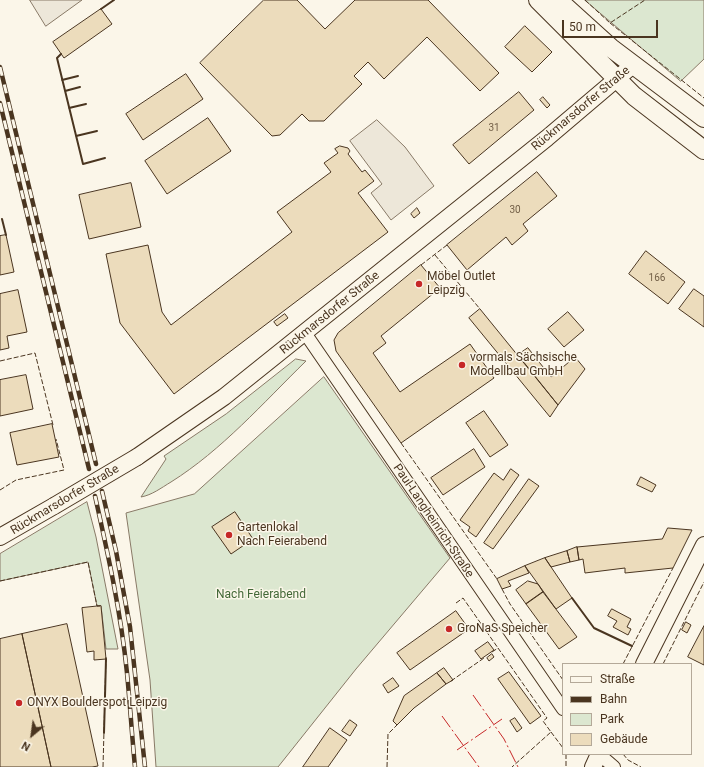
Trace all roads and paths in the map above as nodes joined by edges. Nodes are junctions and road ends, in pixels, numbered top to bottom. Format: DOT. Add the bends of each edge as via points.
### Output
graph roads {
  1 [pos="538,0"];
  2 [pos="558,0"];
  3 [pos="633,65"];
  4 [pos="617,79"];
  5 [pos="704,118"];
  6 [pos="704,150"];
  7 [pos="305,333"];
  8 [pos="2,537"];
  9 [pos="704,545"];
  10 [pos="645,663"];
  11 [pos="562,708"];
  12 [pos="599,755"];
  13 [pos="600,755"];
  14 [pos="593,767"];
  15 [pos="614,767"];
  1 -- 4 [label="main road"];
  2 -- 3 [label="main road"];
  3 -- 4 [label="main road, Rückmarsdorfer Straße"];
  3 -- 5 [label="main road"];
  4 -- 6 [label="main road" via="634,96"];
  4 -- 7 [label="main road, Rückmarsdorfer Straße"];
  7 -- 8 [label="main road, Rückmarsdorfer Straße, bridge" via="224,397 138,457"];
  7 -- 11 [label="street, Paul-Langheinrich-Straße"];
  9 -- 10 [label="main road"];
  12 -- 14 [label="main road"];
  13 -- 15 [label="street"];
}
